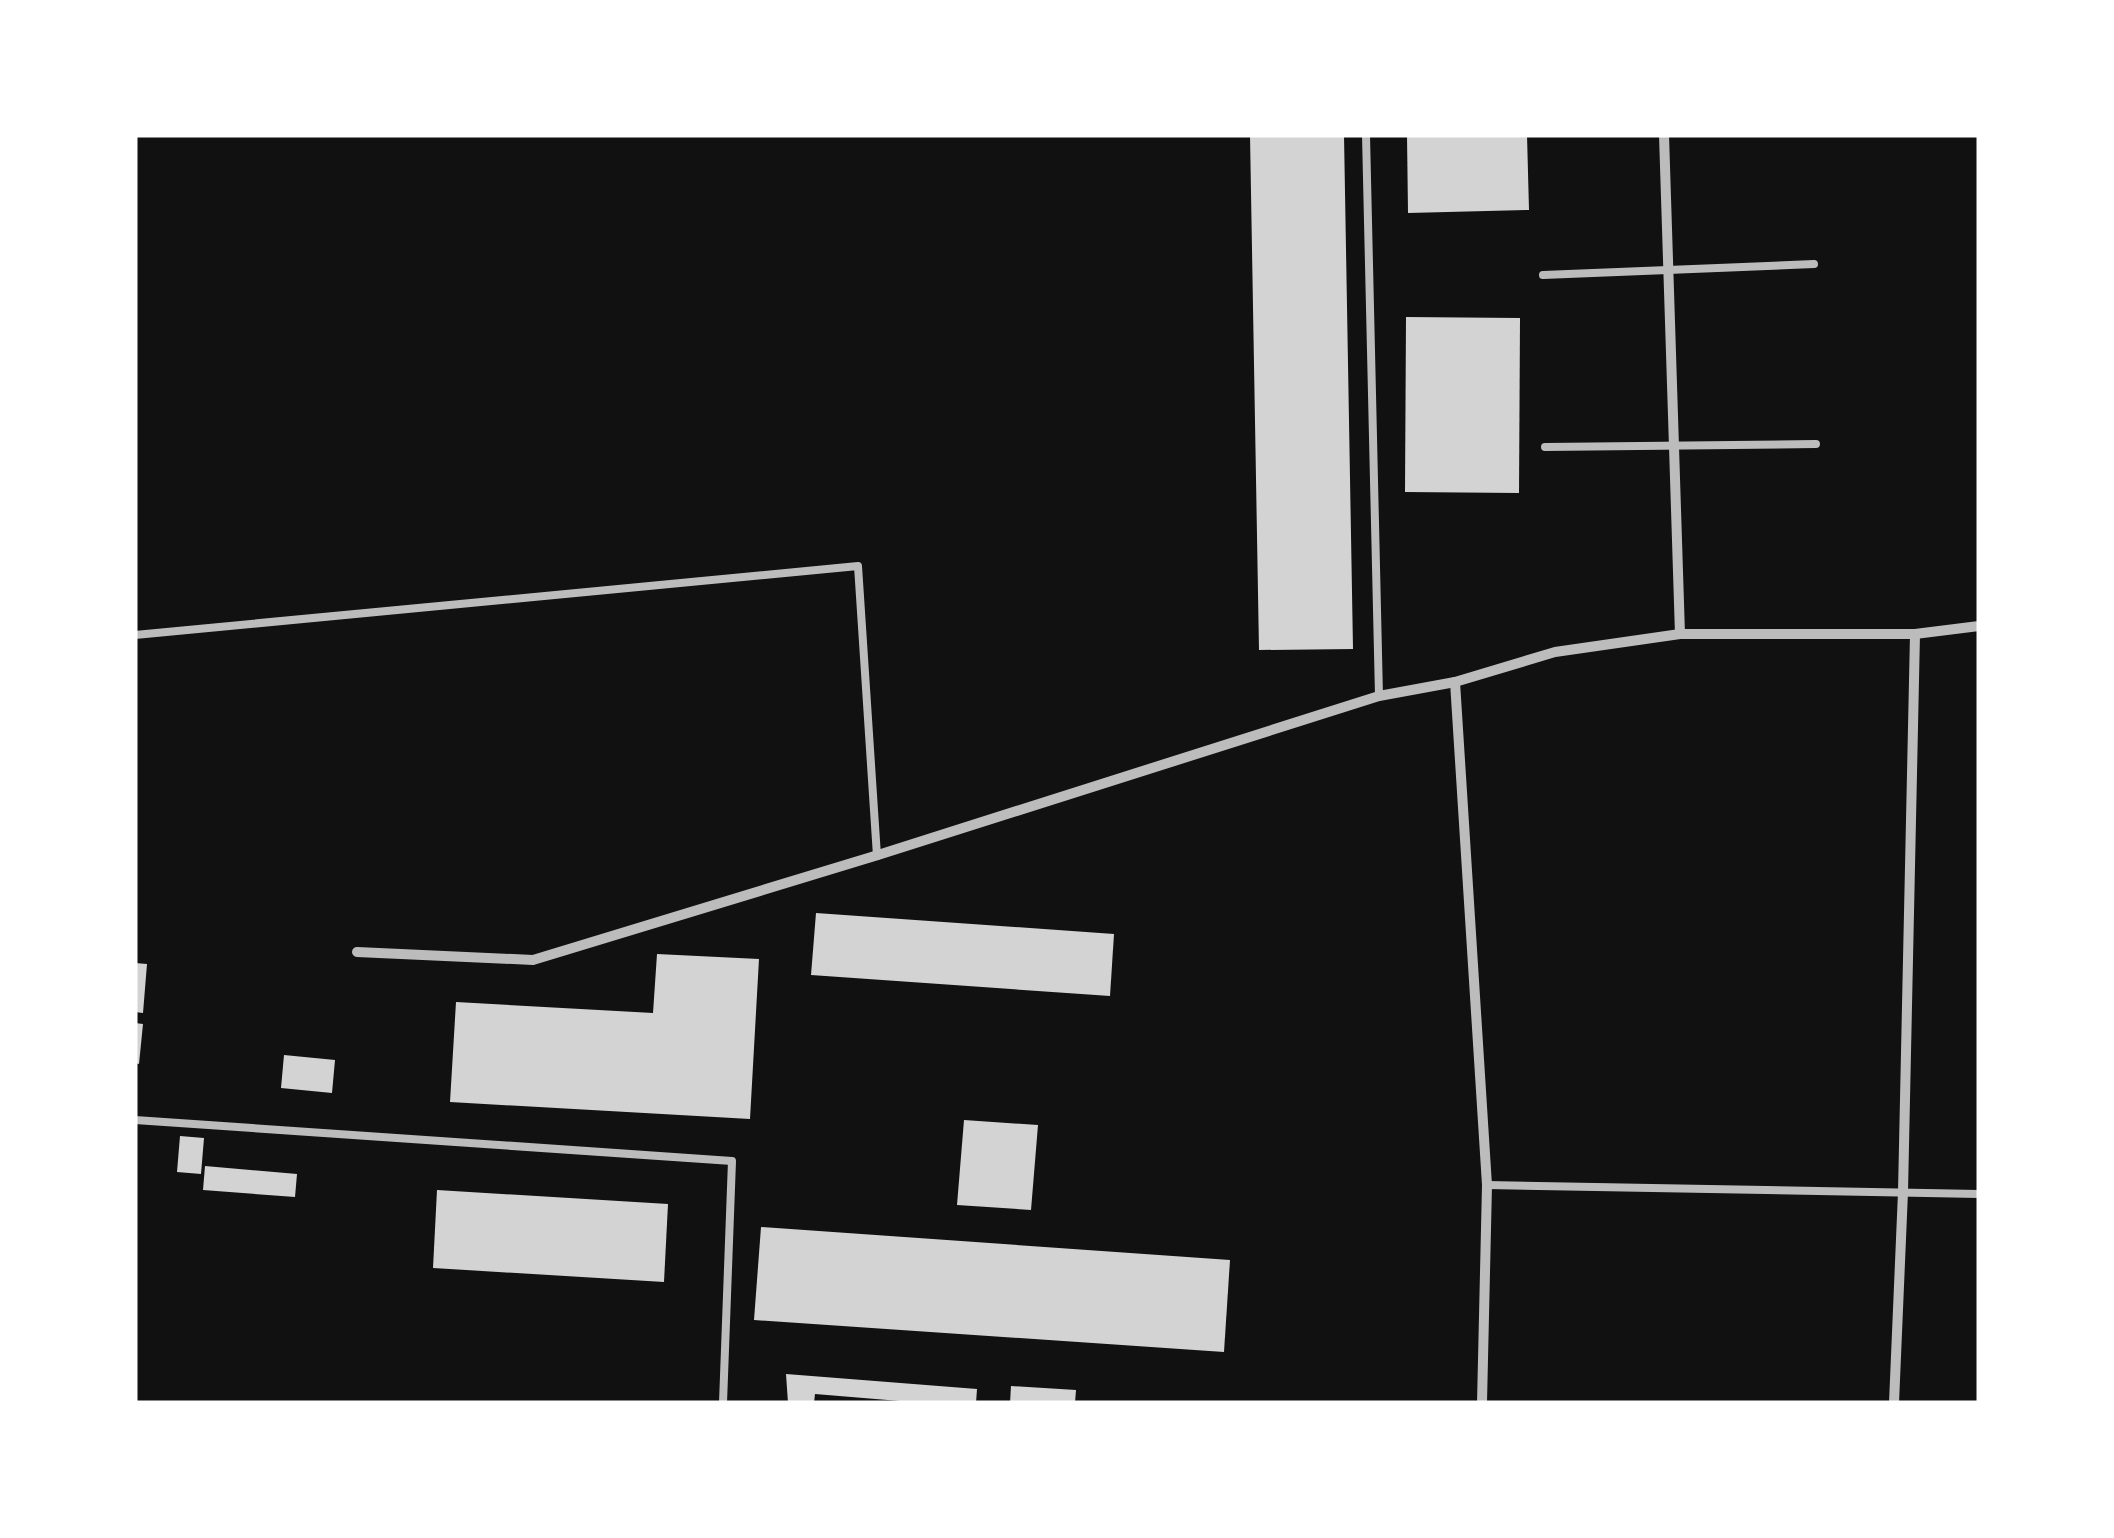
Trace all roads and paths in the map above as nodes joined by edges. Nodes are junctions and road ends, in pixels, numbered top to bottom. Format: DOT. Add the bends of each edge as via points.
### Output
graph roads {
  1 [pos="1366,135"];
  2 [pos="1664,135"];
  3 [pos="1814,264"];
  4 [pos="1668,270"];
  5 [pos="1542,275"];
  6 [pos="1816,444"];
  7 [pos="1674,446"];
  8 [pos="1545,447"];
  9 [pos="1979,626"];
  10 [pos="135,634"];
  11 [pos="1680,634"];
  12 [pos="1915,634"];
  13 [pos="1456,682"];
  14 [pos="1380,696"];
  15 [pos="877,856"];
  16 [pos="357,952"];
  17 [pos="135,1120"];
  18 [pos="1487,1185"];
  19 [pos="1902,1192"];
  20 [pos="1979,1194"];
  21 [pos="723,1403"];
  22 [pos="1482,1403"];
  23 [pos="1894,1403"];
  1 -- 14 [label="lane"];
  2 -- 4 [label="street"];
  3 -- 4 [label="lane"];
  4 -- 5 [label="lane"];
  4 -- 7 [label="street"];
  6 -- 7 [label="lane"];
  7 -- 8 [label="lane"];
  7 -- 11 [label="street"];
  9 -- 12 [label="street"];
  10 -- 15 [label="lane" via="858,566"];
  11 -- 12 [label="street"];
  11 -- 13 [label="street" via="1555,652"];
  12 -- 19 [label="street"];
  13 -- 14 [label="street"];
  13 -- 18 [label="street"];
  14 -- 15 [label="street"];
  15 -- 16 [label="street" via="533,960"];
  17 -- 21 [label="lane" via="732,1160"];
  18 -- 19 [label="lane"];
  18 -- 22 [label="street"];
  19 -- 20 [label="lane"];
  19 -- 23 [label="street"];
}
